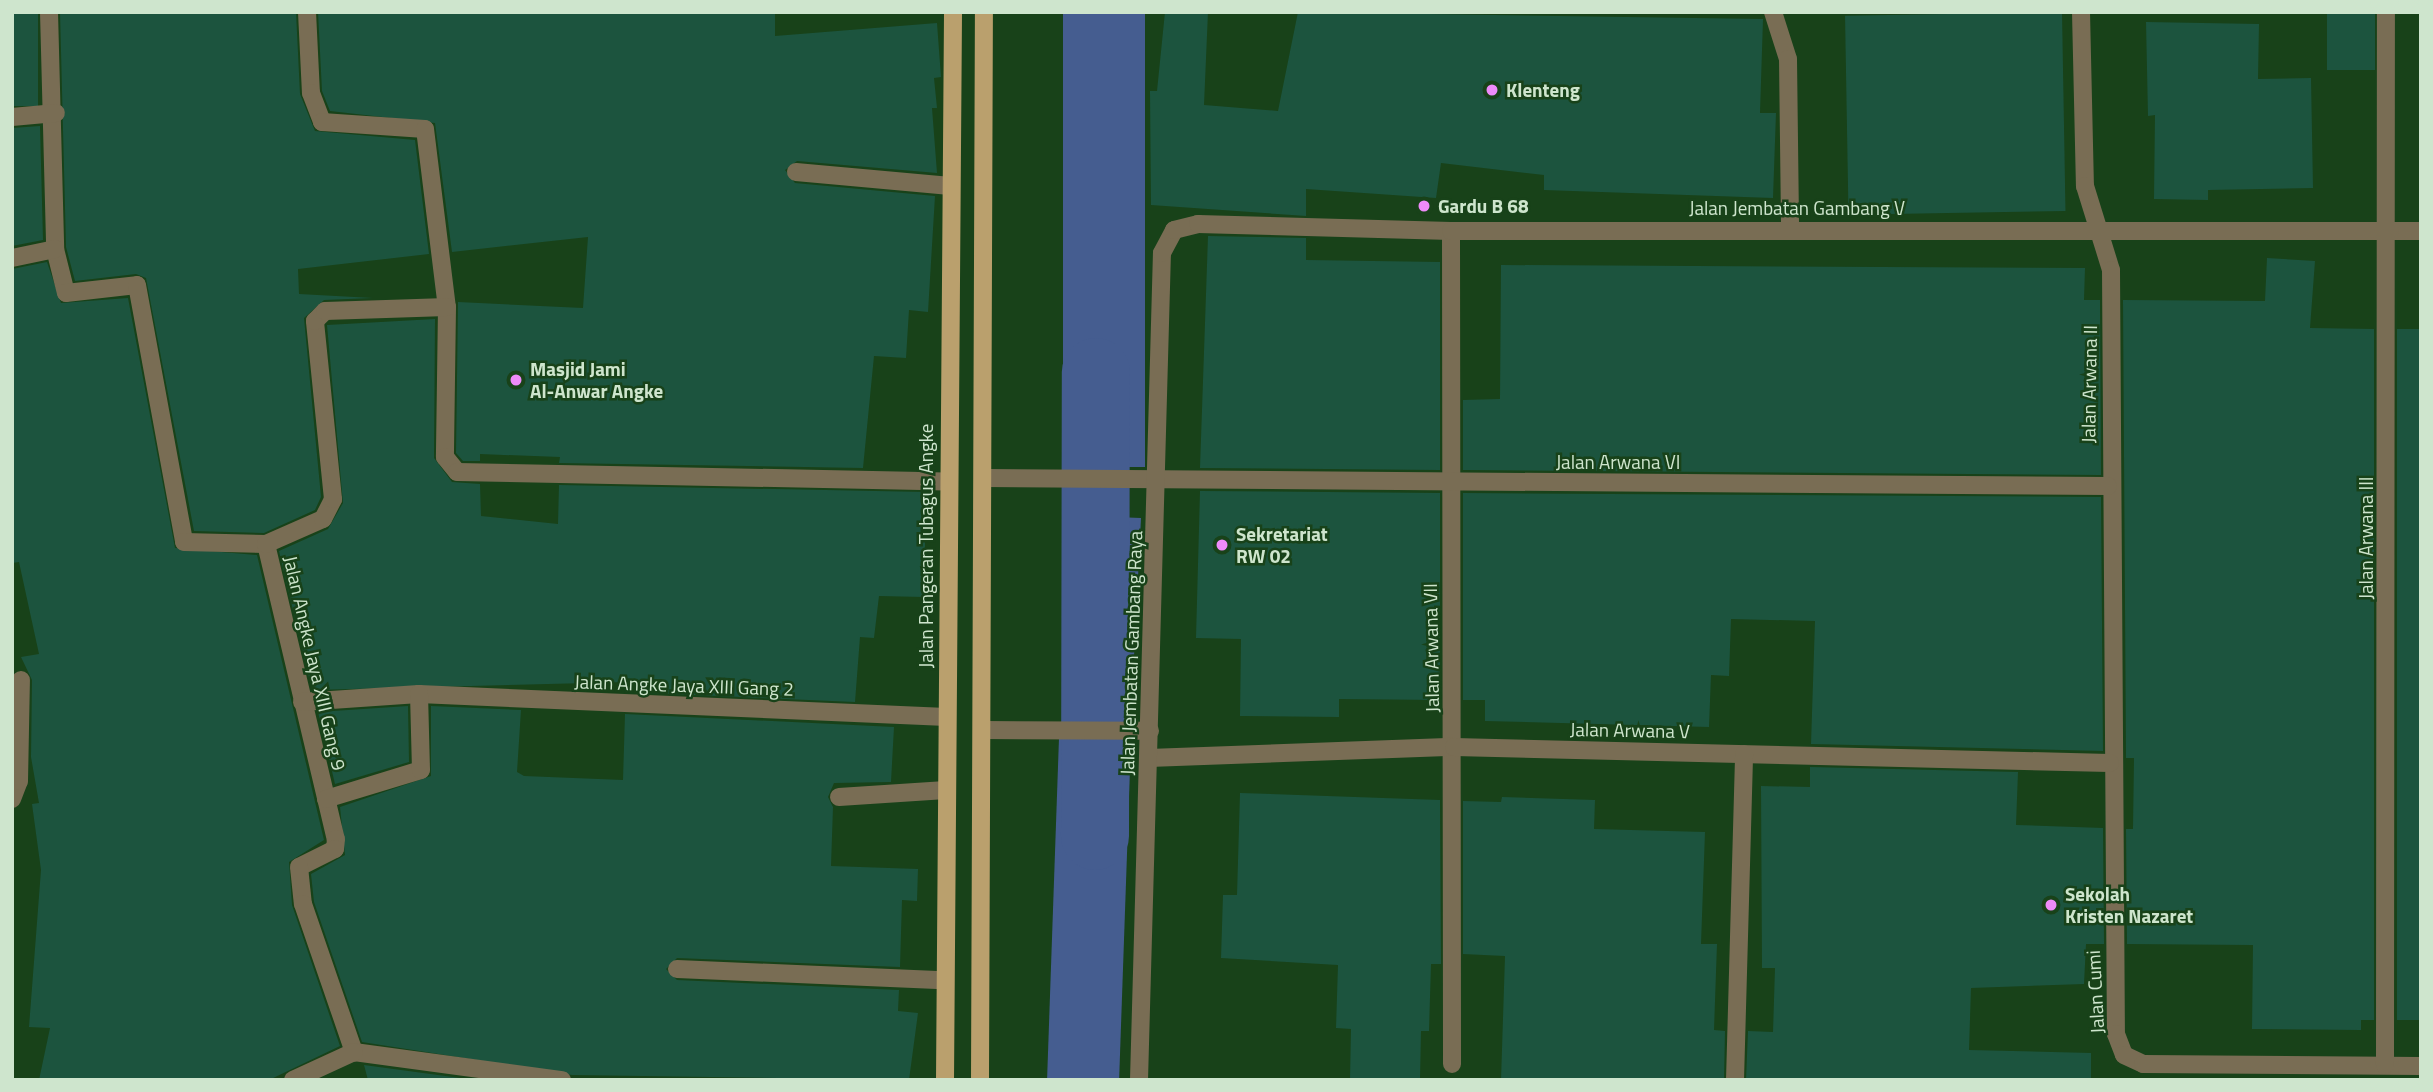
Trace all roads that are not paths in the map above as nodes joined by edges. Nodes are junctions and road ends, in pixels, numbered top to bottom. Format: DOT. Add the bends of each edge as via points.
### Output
graph roads {
  1 [pos="49,12"];
  2 [pos="307,12"];
  3 [pos="953,12"];
  4 [pos="984,12"];
  5 [pos="1773,12"];
  6 [pos="2081,12"];
  7 [pos="2386,12"];
  8 [pos="55,113"];
  9 [pos="12,117"];
  10 [pos="796,172"];
  11 [pos="950,186"];
  12 [pos="1790,229"];
  13 [pos="1174,230"];
  14 [pos="2102,230"];
  15 [pos="1451,231"];
  16 [pos="2389,231"];
  17 [pos="2421,231"];
  18 [pos="55,248"];
  19 [pos="12,258"];
  20 [pos="447,307"];
  21 [pos="985,478"];
  22 [pos="1157,480"];
  23 [pos="946,481"];
  24 [pos="1450,482"];
  25 [pos="2108,486"];
  26 [pos="266,544"];
  27 [pos="21,680"];
  28 [pos="419,694"];
  29 [pos="302,702"];
  30 [pos="946,717"];
  31 [pos="983,730"];
  32 [pos="1150,731"];
  33 [pos="1454,747"];
  34 [pos="1744,754"];
  35 [pos="1149,758"];
  36 [pos="2110,763"];
  37 [pos="946,790"];
  38 [pos="839,797"];
  39 [pos="12,799"];
  40 [pos="326,799"];
  41 [pos="677,969"];
  42 [pos="943,981"];
  43 [pos="354,1052"];
  44 [pos="1452,1065"];
  45 [pos="2385,1065"];
  46 [pos="2415,1071"];
  47 [pos="2143,1072"];
  48 [pos="293,1080"];
  49 [pos="562,1080"];
  50 [pos="945,1080"];
  51 [pos="980,1080"];
  52 [pos="1139,1080"];
  53 [pos="1735,1080"];
  1 -- 8 [label="street"];
  2 -- 20 [label="street" via="311,93 322,122 425,129"];
  3 -- 11 [label="main road, Jalan Pangeran Tubagus Angke"];
  4 -- 21 [label="main road"];
  5 -- 12 [label="street" via="1788,59"];
  6 -- 14 [label="street, Jalan Arwana II" via="2085,186"];
  7 -- 16 [label="street, Jalan Arwana III"];
  8 -- 9 [label="street"];
  8 -- 18 [label="street"];
  10 -- 11 [label="street"];
  11 -- 23 [label="main road, Jalan Pangeran Tubagus Angke"];
  12 -- 14 [label="street, Jalan Jembatan Gambang V"];
  12 -- 15 [label="street, Jalan Jembatan Gambang V"];
  13 -- 15 [label="street, Jalan Jembatan Gambang V" via="1198,225"];
  13 -- 22 [label="street, Jalan Jembatan Gambang Raya" via="1162,253"];
  14 -- 16 [label="street, Jalan Jembatan Gambang V"];
  14 -- 25 [label="street, Jalan Arwana II" via="2111,270"];
  15 -- 24 [label="street, Jalan Arwana VII"];
  16 -- 17 [label="street, Jalan Jembatan Gambang V"];
  16 -- 45 [label="street, Jalan Arwana III"];
  18 -- 19 [label="street"];
  18 -- 26 [label="street, Jalan Angke Jaya XIII Gang 9" via="66,293 137,285 184,542"];
  20 -- 23 [label="street" via="445,457 457,472"];
  20 -- 26 [label="street" via="325,311 315,321 333,499 323,519"];
  21 -- 22 [label="street, Jalan Arwana VI"];
  21 -- 31 [label="main road"];
  22 -- 24 [label="street, Jalan Arwana VI"];
  22 -- 32 [label="street, Jalan Jembatan Gambang Raya"];
  23 -- 30 [label="main road, Jalan Pangeran Tubagus Angke"];
  24 -- 25 [label="street, Jalan Arwana VI"];
  24 -- 33 [label="street, Jalan Arwana VII"];
  25 -- 36 [label="street, Jalan Arwana II"];
  26 -- 29 [label="street, Jalan Angke Jaya XIII Gang 9"];
  27 -- 39 [label="street" via="19,781"];
  28 -- 29 [label="street, Jalan Angke Jaya XIII Gang 2"];
  28 -- 30 [label="street, Jalan Angke Jaya XIII Gang 2"];
  28 -- 40 [label="street" via="421,770"];
  29 -- 40 [label="street, Jalan Angke Jaya XIII Gang 9"];
  30 -- 37 [label="main road, Jalan Pangeran Tubagus Angke"];
  31 -- 32 [label="street"];
  31 -- 51 [label="main road"];
  32 -- 35 [label="street, Jalan Jembatan Gambang Raya"];
  33 -- 34 [label="street, Jalan Arwana V"];
  33 -- 35 [label="street, Jalan Arwana V"];
  33 -- 44 [label="street, Jalan Arwana VII"];
  34 -- 36 [label="street, Jalan Arwana V"];
  34 -- 53 [label="street"];
  35 -- 52 [label="street, Jalan Jembatan Gambang Raya"];
  36 -- 47 [label="street, Jalan Cumi" via="2116,1034 2124,1055"];
  37 -- 38 [label="street"];
  37 -- 42 [label="main road, Jalan Pangeran Tubagus Angke"];
  40 -- 43 [label="street, Jalan Angke Jaya XIII Gang 9" via="335,849 299,867 303,904"];
  41 -- 42 [label="street"];
  42 -- 50 [label="main road, Jalan Pangeran Tubagus Angke"];
  43 -- 48 [label="street"];
  43 -- 49 [label="street"];
  45 -- 46 [label="street"];
  45 -- 47 [label="street"];
}
